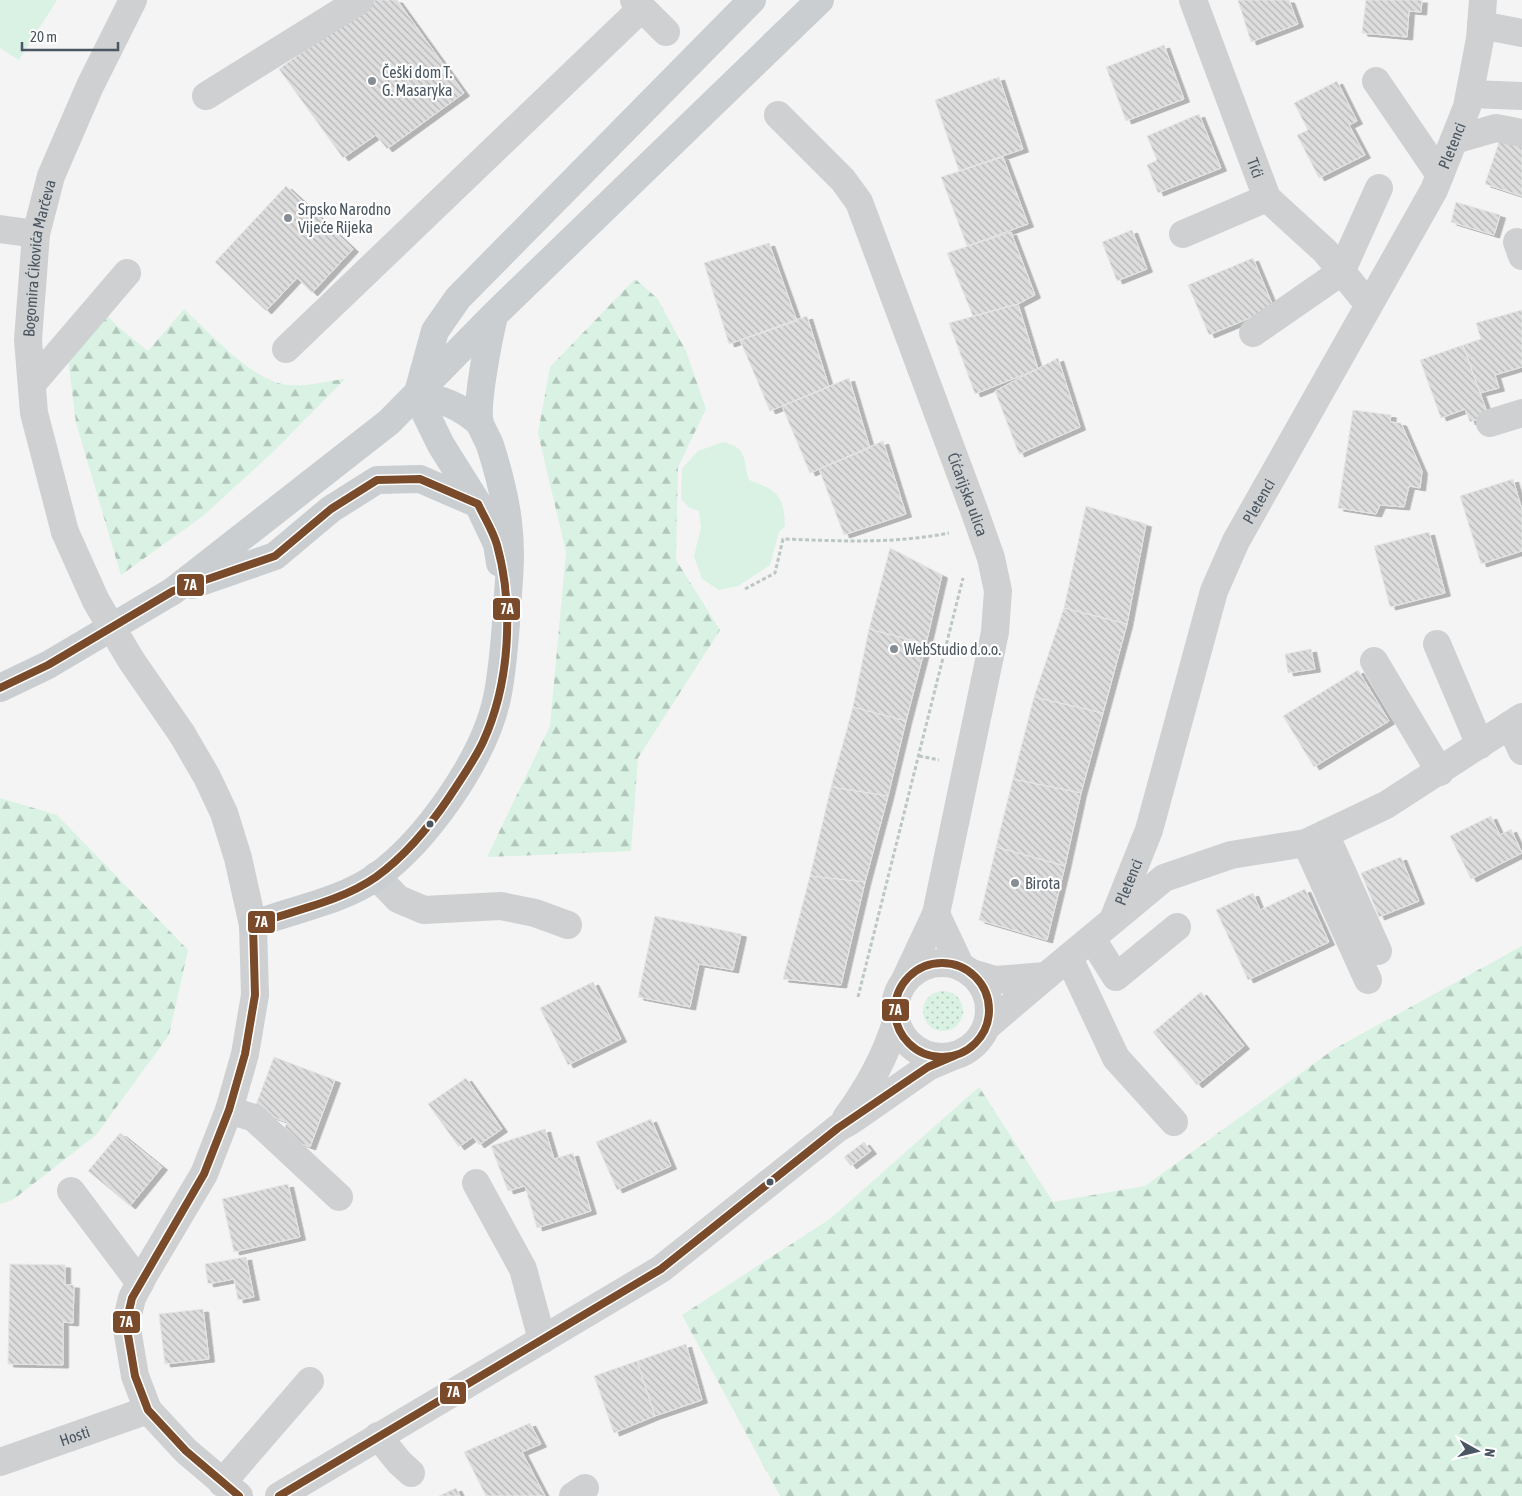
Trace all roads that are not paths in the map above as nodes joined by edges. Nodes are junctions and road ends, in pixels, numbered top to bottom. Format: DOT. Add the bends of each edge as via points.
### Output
graph roads {
  1 [pos="132,0"];
  2 [pos="360,0"];
  3 [pos="752,0"];
  4 [pos="820,0"];
  5 [pos="1194,0"];
  6 [pos="638,4"];
  7 [pos="1482,12"];
  8 [pos="666,32"];
  9 [pos="1522,33"];
  10 [pos="1376,81"];
  11 [pos="206,96"];
  12 [pos="1522,96"];
  13 [pos="1468,101"];
  14 [pos="778,115"];
  15 [pos="1522,133"];
  16 [pos="1454,140"];
  17 [pos="1440,175"];
  18 [pos="1379,188"];
  19 [pos="1267,198"];
  20 [pos="0,228"];
  21 [pos="36,234"];
  22 [pos="1183,234"];
  23 [pos="1341,272"];
  24 [pos="127,273"];
  25 [pos="1368,304"];
  26 [pos="494,315"];
  27 [pos="1253,333"];
  28 [pos="286,350"];
  29 [pos="32,384"];
  30 [pos="417,396"];
  31 [pos="1522,413"];
  32 [pos="480,423"];
  33 [pos="1490,423"];
  34 [pos="478,504"];
  35 [pos="173,591"];
  36 [pos="507,609"];
  37 [pos="1437,644"];
  38 [pos="1374,661"];
  39 [pos="0,688"];
  40 [pos="1516,721"];
  41 [pos="1480,745"];
  42 [pos="1522,750"];
  43 [pos="1440,772"];
  44 [pos="1315,839"];
  45 [pos="376,876"];
  46 [pos="936,914"];
  47 [pos="1113,920"];
  48 [pos="253,925"];
  49 [pos="568,925"];
  50 [pos="1177,927"];
  51 [pos="1092,939"];
  52 [pos="1378,951"];
  53 [pos="1069,958"];
  54 [pos="966,970"];
  55 [pos="1046,976"];
  56 [pos="906,980"];
  57 [pos="1368,980"];
  58 [pos="896,1022"];
  59 [pos="986,1027"];
  60 [pos="956,1055"];
  61 [pos="229,1110"];
  62 [pos="1174,1122"];
  63 [pos="838,1128"];
  64 [pos="476,1183"];
  65 [pos="71,1191"];
  66 [pos="339,1197"];
  67 [pos="140,1283"];
  68 [pos="542,1340"];
  69 [pos="310,1381"];
  70 [pos="148,1410"];
  71 [pos="378,1436"];
  72 [pos="0,1462"];
  73 [pos="412,1473"];
  74 [pos="230,1490"];
  75 [pos="295,1493"];
  1 -- 21 [label="street, Bogomira Ćikovića Marčeva" via="50,176"];
  2 -- 11 [label="street"];
  3 -- 30 [label="main road" via="458,298 435,331"];
  4 -- 26 [label="main road"];
  5 -- 19 [label="street, Tići"];
  6 -- 8 [label="street"];
  6 -- 28 [label="street"];
  7 -- 9 [label="street"];
  7 -- 13 [label="street"];
  10 -- 17 [label="street"];
  12 -- 13 [label="street"];
  13 -- 16 [label="street, Pletenci"];
  14 -- 46 [label="street, Ćićarijska ulica" via="843,180 859,202 974,510 991,558 998,591 995,632"];
  15 -- 16 [label="street" via="1496,128"];
  16 -- 17 [label="street, Pletenci"];
  17 -- 25 [label="street, Pletenci"];
  18 -- 23 [label="street"];
  19 -- 22 [label="street"];
  19 -- 23 [label="street, Tići" via="1325,251"];
  20 -- 21 [label="street"];
  21 -- 29 [label="street, Bogomira Ćikovića Marčeva" via="28,340"];
  23 -- 25 [label="street, Tići"];
  23 -- 27 [label="street"];
  24 -- 29 [label="street"];
  25 -- 47 [label="street, Pletenci" via="1236,541 1214,591 1149,830"];
  26 -- 30 [label="main road"];
  26 -- 32 [label="main road" via="486,350"];
  29 -- 48 [label="street, Bogomira Ćikovića Marčeva, bridge" via="34,413 65,532 106,618 207,777 224,813"];
  30 -- 32 [label="main road" via="441,399 464,410"];
  30 -- 34 [label="main road" via="441,445"];
  30 -- 35 [label="main road" via="389,422"];
  31 -- 33 [label="street"];
  32 -- 36 [label="main road" via="501,481 508,520 512,557"];
  34 -- 35 [label="main road" via="420,479 377,480 331,509 275,556"];
  34 -- 36 [label="main road" via="497,544"];
  35 -- 39 [label="main road" via="48,665"];
  36 -- 45 [label="main road" via="497,700 484,741 434,818"];
  37 -- 41 [label="street"];
  38 -- 43 [label="street"];
  40 -- 41 [label="street, Pletenci"];
  40 -- 42 [label="street"];
  41 -- 43 [label="street, Pletenci"];
  43 -- 44 [label="street, Pletenci" via="1386,805"];
  44 -- 47 [label="street, Pletenci" via="1231,855 1164,878"];
  44 -- 52 [label="street"];
  44 -- 57 [label="street"];
  45 -- 48 [label="main road" via="324,902"];
  45 -- 49 [label="street" via="398,899 424,910 501,906 535,913"];
  46 -- 54 [label="street"];
  46 -- 56 [label="street, Ćićarijska ulica"];
  47 -- 51 [label="street, Pletenci"];
  48 -- 61 [label="street" via="255,995 245,1054"];
  50 -- 51 [label="street" via="1116,977"];
  51 -- 53 [label="street, Pletenci"];
  53 -- 55 [label="street, Pletenci"];
  53 -- 62 [label="street" via="1116,1058"];
  54 -- 55 [label="street" via="995,980"];
  54 -- 56 [label="street" via="946,963 931,964"];
  54 -- 59 [label="street" via="981,984 987,998"];
  55 -- 59 [label="street, Pletenci"];
  56 -- 58 [label="street" via="898,992"];
  58 -- 60 [label="street" via="902,1036 926,1055 941,1058"];
  58 -- 63 [label="street" via="876,1073"];
  59 -- 60 [label="street" via="979,1039"];
  60 -- 63 [label="street" via="928,1068"];
  61 -- 66 [label="street" via="254,1118"];
  61 -- 67 [label="street" via="204,1174"];
  63 -- 68 [label="street" via="660,1269"];
  64 -- 68 [label="street" via="523,1269"];
  65 -- 67 [label="street"];
  67 -- 70 [label="street" via="132,1298 126,1323 135,1376"];
  68 -- 71 [label="street"];
  69 -- 74 [label="street"];
  70 -- 72 [label="street, Hosti"];
  70 -- 74 [label="street" via="186,1451"];
  71 -- 73 [label="street"];
  71 -- 75 [label="street"];
}
